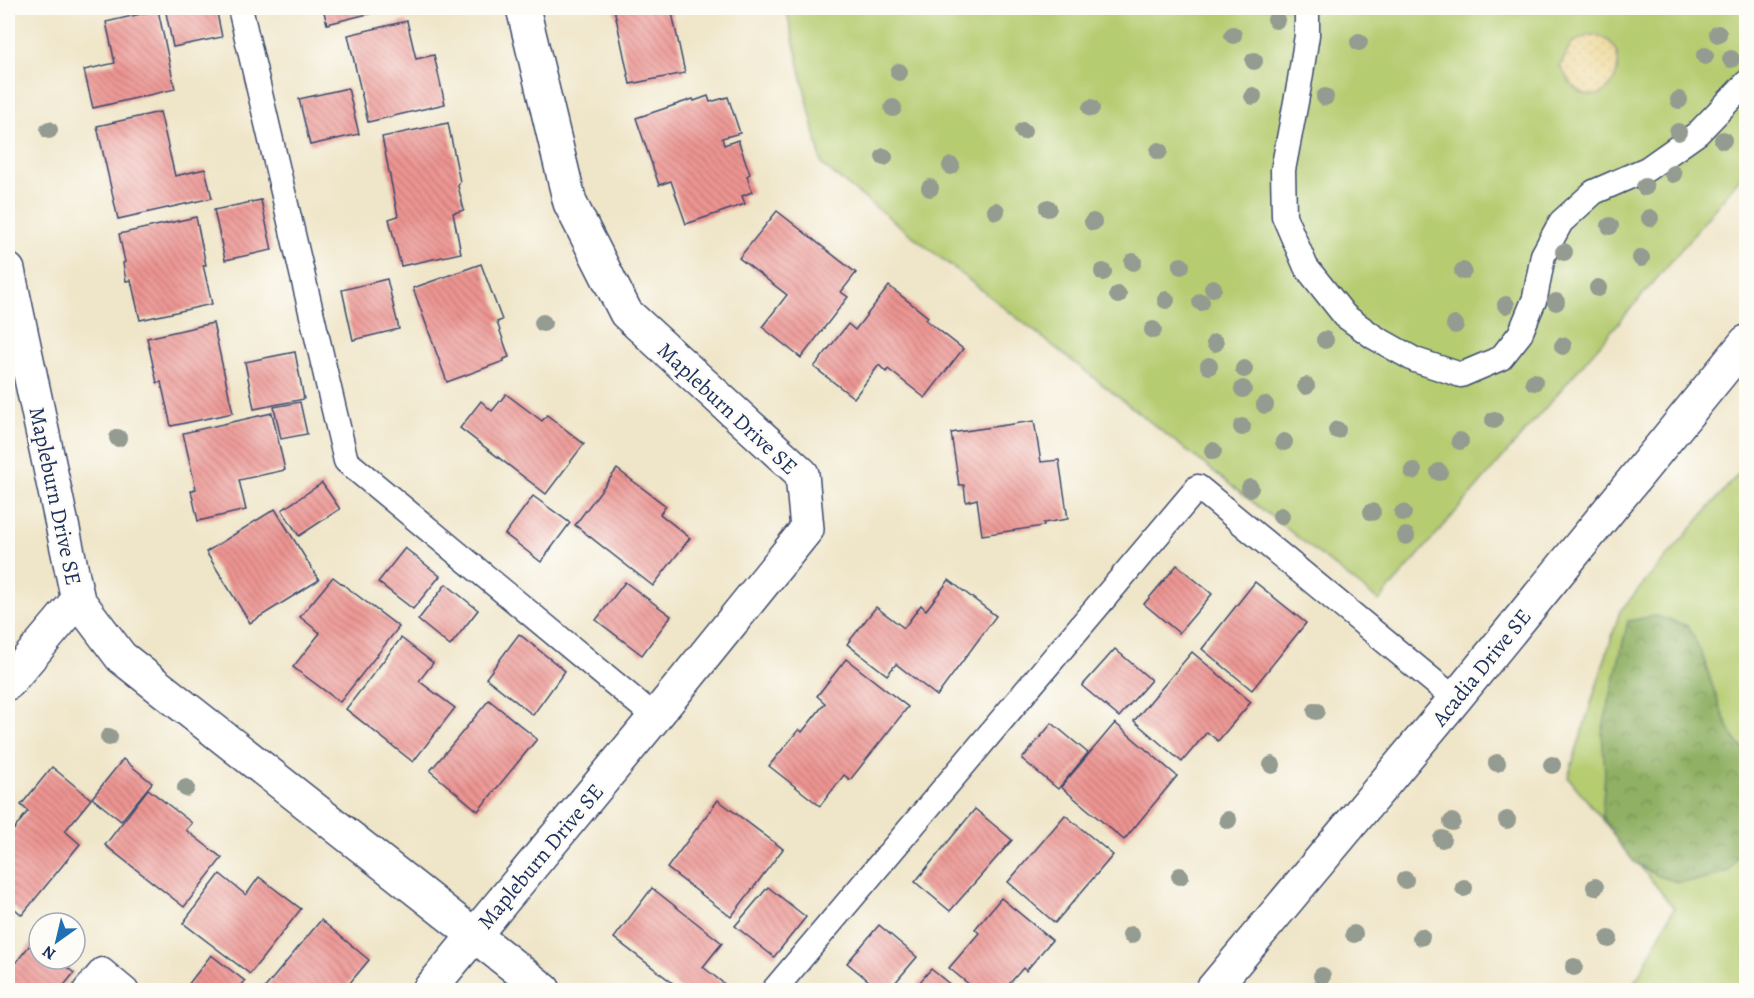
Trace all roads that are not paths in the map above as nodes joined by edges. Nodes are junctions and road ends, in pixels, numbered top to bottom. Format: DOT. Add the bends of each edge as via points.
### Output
graph roads {
  1 [pos="240,8"];
  2 [pos="523,8"];
  3 [pos="1308,8"];
  4 [pos="1746,83"];
  5 [pos="8,270"];
  6 [pos="1746,342"];
  7 [pos="78,600"];
  8 [pos="8,683"];
  9 [pos="1455,699"];
  10 [pos="655,717"];
  11 [pos="473,937"];
  12 [pos="85,990"];
  13 [pos="126,990"];
  14 [pos="429,990"];
  15 [pos="544,990"];
  16 [pos="774,990"];
  17 [pos="1212,990"];
  1 -- 10 [label="lane" via="346,461"];
  2 -- 10 [label="street, Mapleburn Drive SE" via="570,203 626,313 802,474 807,529"];
  3 -- 4 [label="lane" via="1307,35 1283,170 1284,216 1306,267 1345,316 1415,360 1461,375 1501,358 1520,333 1535,298 1543,255 1562,222 1594,192 1647,169 1698,133"];
  5 -- 7 [label="street, Mapleburn Drive SE"];
  6 -- 9 [label="street, Acadia Drive SE"];
  7 -- 8 [label="street"];
  7 -- 11 [label="street, Mapleburn Drive SE" via="120,657"];
  9 -- 16 [label="lane" via="1198,487"];
  9 -- 17 [label="street, Acadia Drive SE"];
  10 -- 11 [label="street, Mapleburn Drive SE"];
  11 -- 14 [label="street"];
  11 -- 15 [label="street, Mapleburn Drive SE"];
  12 -- 13 [label="lane" via="102,970"];
}
